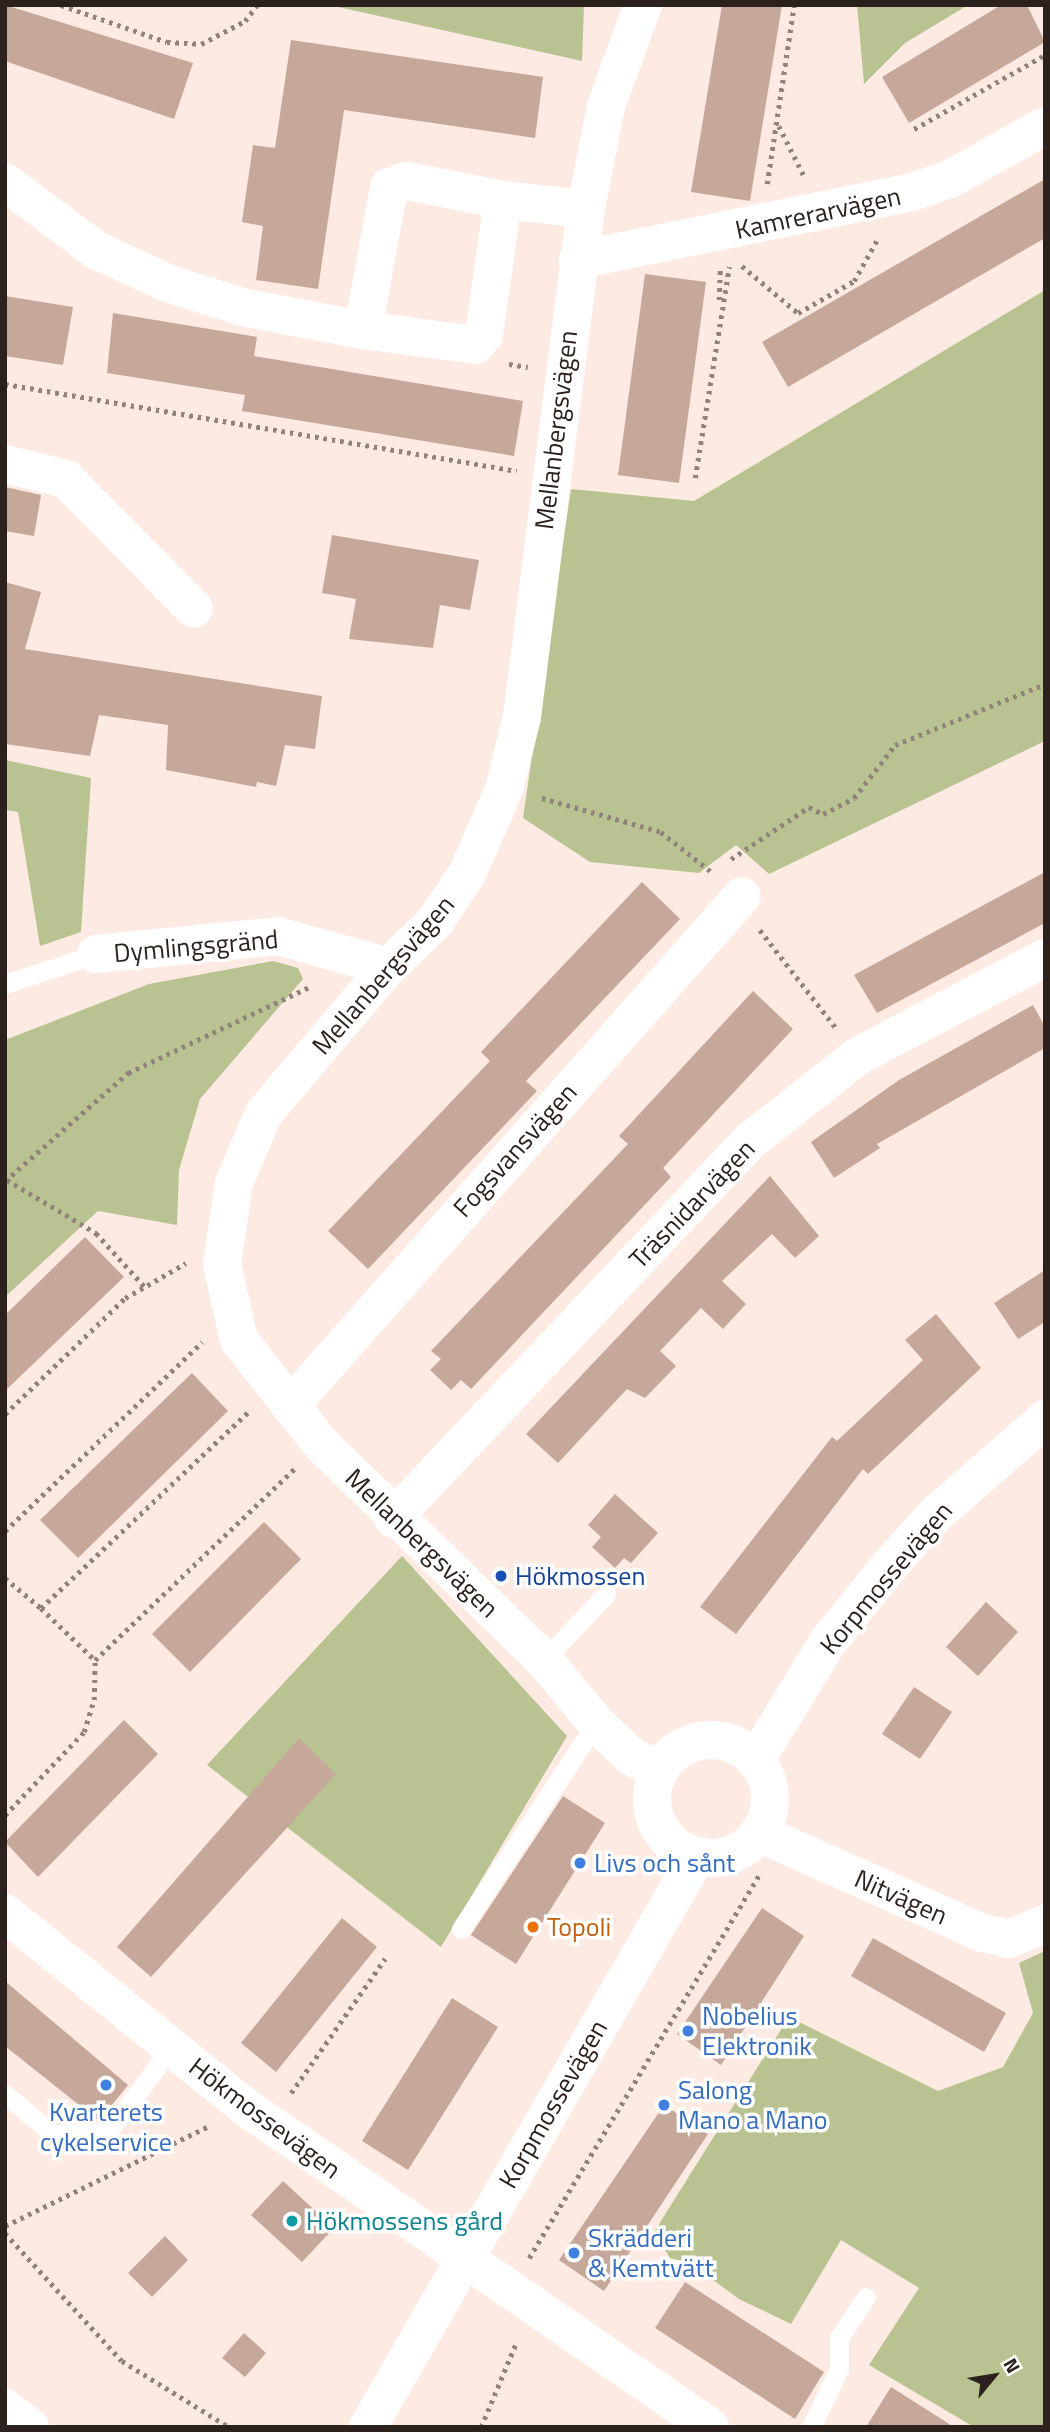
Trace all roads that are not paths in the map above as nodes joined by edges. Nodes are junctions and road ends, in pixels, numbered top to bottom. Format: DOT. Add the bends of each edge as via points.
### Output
graph roads {
  1 [pos="643,5"];
  2 [pos="1045,126"];
  3 [pos="9,194"];
  4 [pos="503,200"];
  5 [pos="586,209"];
  6 [pos="578,260"];
  7 [pos="363,330"];
  8 [pos="5,464"];
  9 [pos="194,609"];
  10 [pos="742,896"];
  11 [pos="96,954"];
  12 [pos="1045,958"];
  13 [pos="388,967"];
  14 [pos="5,984"];
  15 [pos="282,1396"];
  16 [pos="1045,1419"];
  17 [pos="393,1518"];
  18 [pos="606,1594"];
  19 [pos="544,1660"];
  20 [pos="596,1723"];
  21 [pos="755,1761"];
  22 [pos="659,1769"];
  23 [pos="759,1833"];
  24 [pos="697,1856"];
  25 [pos="5,1913"];
  26 [pos="1045,1924"];
  27 [pos="461,1929"];
  28 [pos="172,2047"];
  29 [pos="5,2094"];
  30 [pos="463,2260"];
  31 [pos="866,2297"];
  32 [pos="5,2408"];
  33 [pos="30,2427"];
  34 [pos="368,2427"];
  35 [pos="710,2427"];
  36 [pos="811,2427"];
  1 -- 5 [label="main road, Mellanbergsvägen" via="606,106"];
  2 -- 6 [label="main road, Kamrerarvägen" via="950,179 912,192"];
  3 -- 7 [label="main road" via="96,250 167,283 242,307"];
  4 -- 5 [label="main road"];
  4 -- 7 [label="main road" via="406,181 389,187"];
  4 -- 7 [label="main road" via="484,335 475,345"];
  5 -- 6 [label="main road, Mellanbergsvägen"];
  6 -- 13 [label="main road, Mellanbergsvägen" via="522,716 505,787 467,874 435,922"];
  8 -- 9 [label="main road" via="66,479"];
  10 -- 15 [label="main road, Fogsvansvägen"];
  11 -- 13 [label="main road, Dymlingsgränd" via="278,936"];
  11 -- 14 [label="lane, Dymlingsgränd"];
  12 -- 17 [label="main road, Träsnidarvägen" via="858,1056 750,1140"];
  13 -- 15 [label="main road, Mellanbergsvägen" via="264,1113 245,1146 222,1264 239,1340"];
  15 -- 17 [label="main road, Mellanbergsvägen"];
  16 -- 21 [label="main road, Korpmossevägen" via="964,1488 890,1565 828,1642"];
  17 -- 19 [label="main road, Mellanbergsvägen"];
  18 -- 19 [label="lane"];
  19 -- 20 [label="main road, Mellanbergsvägen"];
  20 -- 22 [label="main road, Mellanbergsvägen" via="632,1757"];
  20 -- 27 [label="lane"];
  21 -- 22 [label="main road" via="722,1738 680,1748"];
  21 -- 23 [label="main road" via="771,1808"];
  22 -- 24 [label="main road" via="651,1804 656,1824 675,1847"];
  23 -- 24 [label="main road" via="736,1853 713,1860"];
  23 -- 26 [label="main road, Nitvägen" via="983,1933 1008,1939"];
  24 -- 30 [label="main road, Korpmossevägen"];
  25 -- 28 [label="main road, Hökmossevägen"];
  28 -- 29 [label="lane" via="107,2133 53,2134"];
  28 -- 30 [label="main road, Hökmossevägen" via="257,2115"];
  30 -- 34 [label="main road, Korpmossevägen"];
  30 -- 35 [label="main road, Hökmossevägen" via="514,2316"];
  31 -- 36 [label="lane" via="839,2338 839,2369"];
  32 -- 33 [label="main road"];
}
